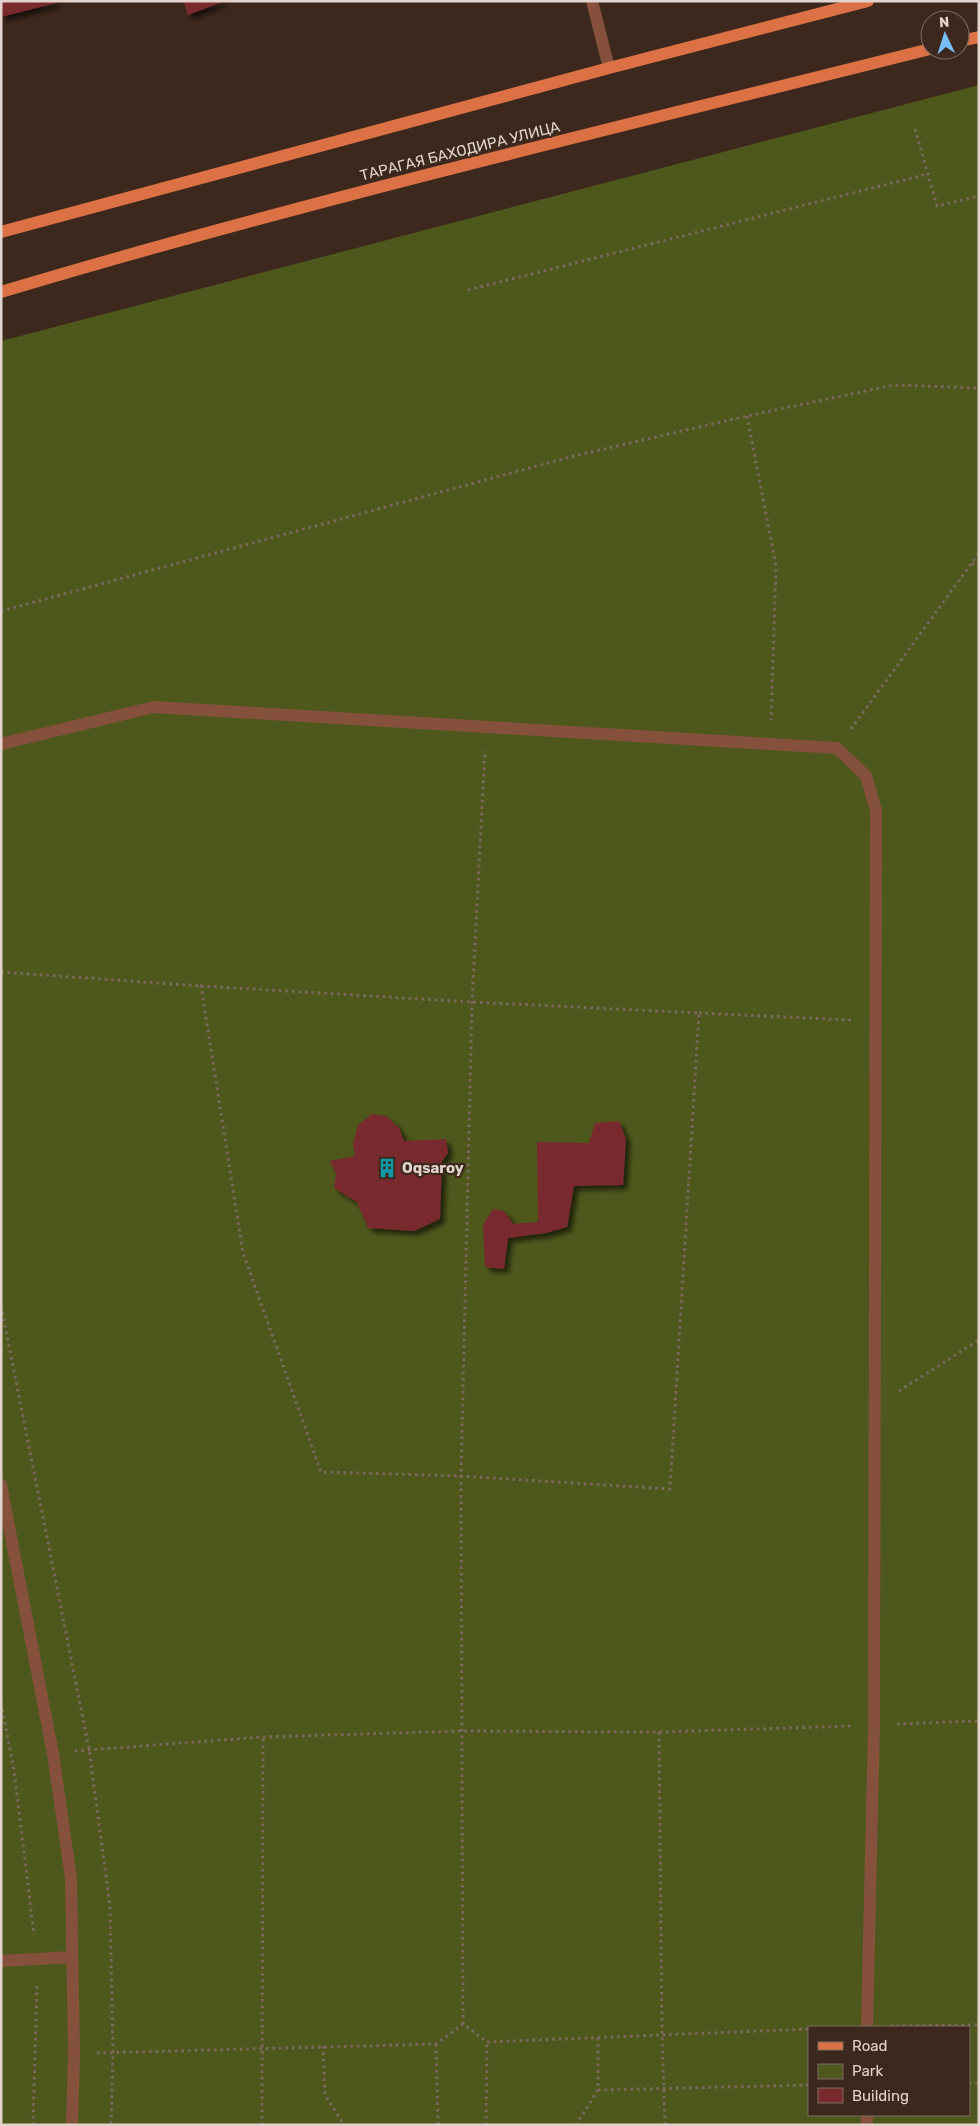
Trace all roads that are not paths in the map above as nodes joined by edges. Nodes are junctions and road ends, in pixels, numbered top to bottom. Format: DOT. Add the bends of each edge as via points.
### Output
graph roads {
  1 [pos="592,1"];
  2 [pos="868,1"];
  3 [pos="920,52"];
  4 [pos="609,68"];
  5 [pos="1,232"];
  6 [pos="1,292"];
  7 [pos="1,744"];
  8 [pos="1,1485"];
  9 [pos="72,1958"];
  10 [pos="1,1961"];
  11 [pos="867,2026"];
  12 [pos="72,2125"];
  1 -- 4 [label="street"];
  2 -- 4 [label="main road"];
  3 -- 6 [label="main road, ТАРАГАЯ БАХОДИРА УЛИЦА" via="450,169"];
  4 -- 5 [label="main road"];
  7 -- 11 [label="street" via="154,707 837,748 866,776 876,810 874,1725"];
  8 -- 9 [label="street" via="52,1754 71,1878"];
  9 -- 10 [label="street"];
  9 -- 12 [label="street"];
}
